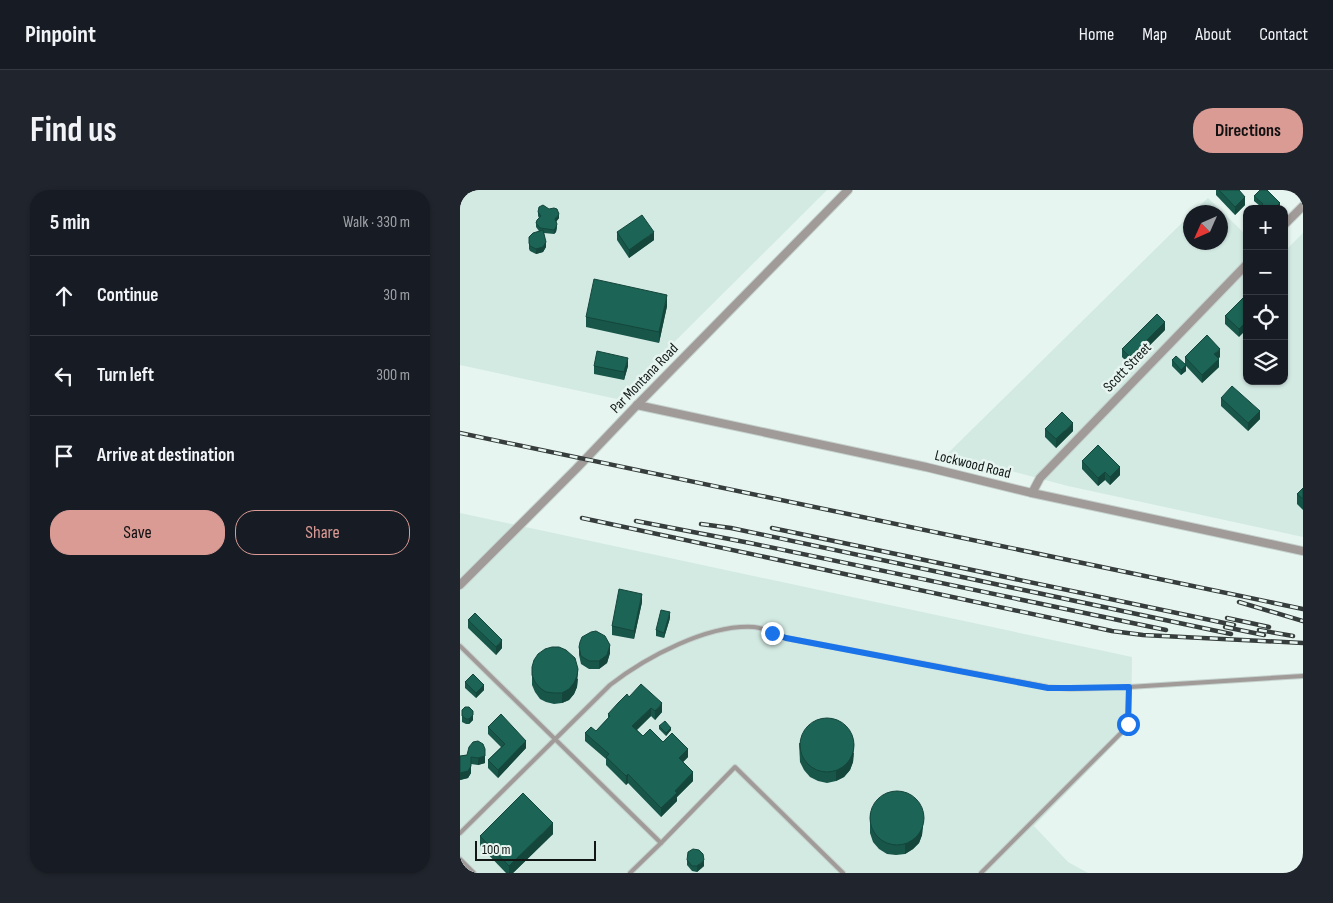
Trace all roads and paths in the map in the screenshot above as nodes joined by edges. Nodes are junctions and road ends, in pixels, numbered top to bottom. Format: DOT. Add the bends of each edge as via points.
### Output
graph roads {
  1 [pos="848,190"];
  2 [pos="1303,206"];
  3 [pos="1288,221"];
  4 [pos="1243,268"];
  5 [pos="637,405"];
  6 [pos="1032,493"];
  7 [pos="1303,551"];
  8 [pos="460,584"];
  9 [pos="460,646"];
  10 [pos="1303,676"];
  11 [pos="1129,687"];
  12 [pos="555,739"];
  13 [pos="460,833"];
  14 [pos="661,843"];
  15 [pos="460,859"];
  16 [pos="474,873"];
  17 [pos="630,873"];
  18 [pos="843,873"];
  19 [pos="980,873"];
  1 -- 5 [label="street, Par Montana Road"];
  2 -- 3 [label="street"];
  4 -- 6 [label="street, Scott Street" via="1040,478"];
  5 -- 6 [label="street, Lockwood Road"];
  5 -- 8 [label="street, Par Montana Road"];
  6 -- 7 [label="street, Lockwood Road"];
  9 -- 12 [label="lane"];
  10 -- 11 [label="lane"];
  11 -- 12 [label="lane" via="1048,688 786,638 756,627 739,627 692,639 642,662 610,684"];
  11 -- 19 [label="lane" via="1128,724 1123,731"];
  12 -- 13 [label="lane"];
  12 -- 14 [label="lane"];
  14 -- 17 [label="lane"];
  14 -- 18 [label="lane" via="735,767"];
  15 -- 16 [label="lane"];
}
